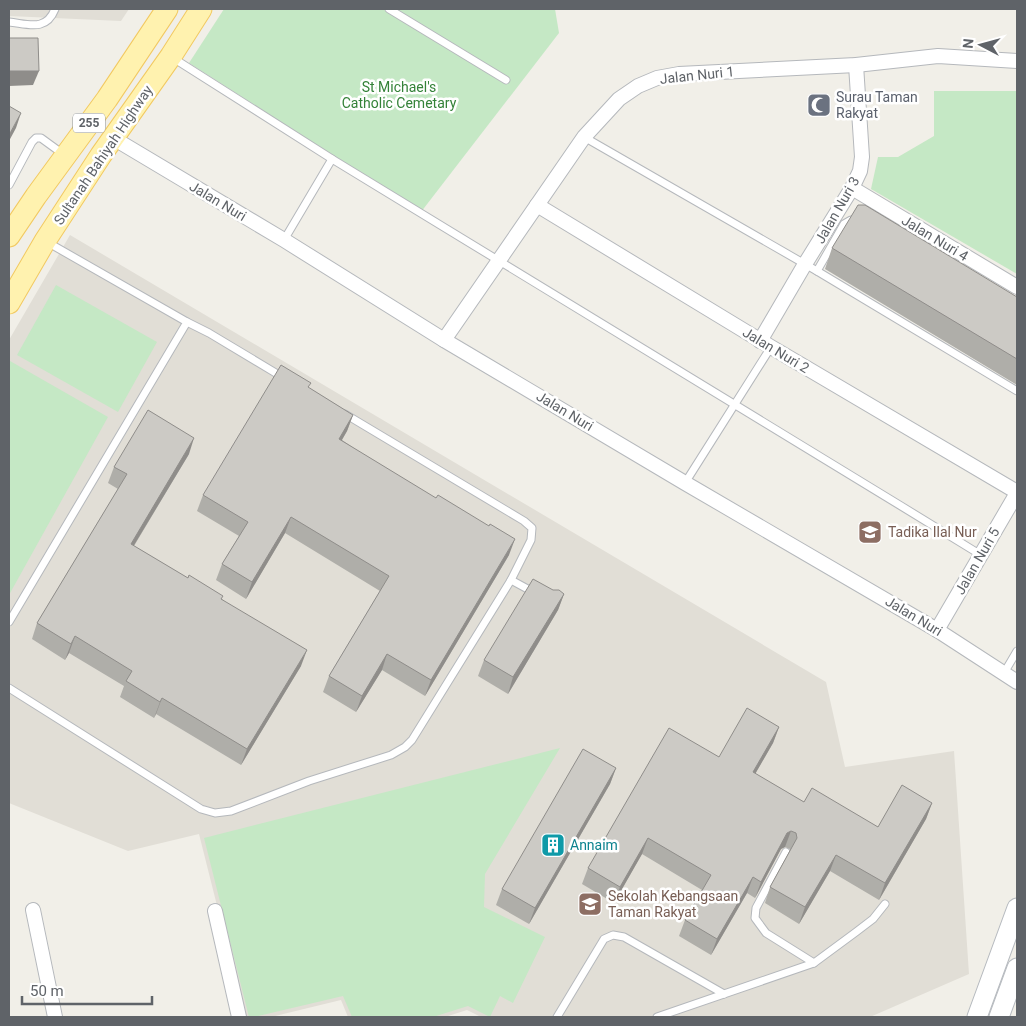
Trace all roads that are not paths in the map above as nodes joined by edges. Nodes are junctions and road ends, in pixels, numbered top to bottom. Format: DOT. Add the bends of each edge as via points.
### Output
graph roads {
  1 [pos="54,9"];
  2 [pos="167,9"];
  3 [pos="201,9"];
  4 [pos="388,9"];
  5 [pos="9,22"];
  6 [pos="171,56"];
  7 [pos="1017,61"];
  8 [pos="856,65"];
  9 [pos="506,80"];
  10 [pos="584,137"];
  11 [pos="113,138"];
  12 [pos="65,156"];
  13 [pos="332,159"];
  14 [pos="9,185"];
  15 [pos="852,188"];
  16 [pos="537,205"];
  17 [pos="868,226"];
  18 [pos="9,236"];
  19 [pos="284,240"];
  20 [pos="45,241"];
  21 [pos="498,262"];
  22 [pos="811,268"];
  23 [pos="1017,287"];
  24 [pos="9,303"];
  25 [pos="187,322"];
  26 [pos="444,340"];
  27 [pos="765,344"];
  28 [pos="295,384"];
  29 [pos="1017,392"];
  30 [pos="735,404"];
  31 [pos="337,409"];
  32 [pos="685,483"];
  33 [pos="1017,493"];
  34 [pos="981,554"];
  35 [pos="512,580"];
  36 [pos="543,598"];
  37 [pos="9,622"];
  38 [pos="937,630"];
  39 [pos="1017,651"];
  40 [pos="1004,673"];
  41 [pos="1017,682"];
  42 [pos="9,688"];
  43 [pos="786,852"];
  44 [pos="885,904"];
  45 [pos="1017,908"];
  46 [pos="33,910"];
  47 [pos="215,911"];
  48 [pos="814,963"];
  49 [pos="1017,968"];
  50 [pos="724,994"];
  51 [pos="55,1017"];
  52 [pos="239,1017"];
  53 [pos="557,1017"];
  54 [pos="657,1017"];
  55 [pos="977,1017"];
  56 [pos="1000,1017"];
  1 -- 5 [label="lane" via="49,20 40,25"];
  2 -- 12 [label="main road, Sultanah Bahiyah Highway / 255"];
  3 -- 6 [label="main road, Sultanah Bahiyah Highway / 255"];
  4 -- 9 [label="lane"];
  6 -- 11 [label="main road, Sultanah Bahiyah Highway / 255"];
  6 -- 13 [label="lane"];
  7 -- 8 [label="street, Jalan Nuri 1" via="938,56"];
  8 -- 10 [label="street, Jalan Nuri 1" via="679,74 657,78 619,99"];
  8 -- 15 [label="street, Jalan Nuri 3" via="862,156"];
  10 -- 16 [label="street, Jalan Nuri 1"];
  10 -- 22 [label="lane"];
  11 -- 19 [label="street, Jalan Nuri"];
  11 -- 20 [label="main road, Sultanah Bahiyah Highway / 255"];
  12 -- 14 [label="lane" via="41,138 36,138"];
  12 -- 18 [label="main road, Sultanah Bahiyah Highway / 255"];
  13 -- 19 [label="lane"];
  13 -- 21 [label="lane"];
  15 -- 22 [label="street, Jalan Nuri 3"];
  15 -- 23 [label="street, Jalan Nuri 4"];
  16 -- 21 [label="street, Jalan Nuri 1"];
  16 -- 27 [label="street, Jalan Nuri 2"];
  17 -- 22 [label="lane" via="851,220 844,224"];
  19 -- 26 [label="street, Jalan Nuri"];
  20 -- 24 [label="main road, Sultanah Bahiyah Highway / 255"];
  20 -- 25 [label="lane"];
  21 -- 26 [label="street, Jalan Nuri 1"];
  21 -- 30 [label="lane"];
  22 -- 27 [label="street, Jalan Nuri 3"];
  22 -- 29 [label="lane"];
  25 -- 28 [label="lane"];
  25 -- 37 [label="lane"];
  26 -- 32 [label="street, Jalan Nuri"];
  27 -- 30 [label="lane"];
  27 -- 33 [label="street, Jalan Nuri 2"];
  30 -- 32 [label="lane"];
  30 -- 34 [label="lane"];
  31 -- 35 [label="lane" via="532,528 531,540"];
  32 -- 38 [label="street, Jalan Nuri"];
  33 -- 34 [label="street, Jalan Nuri 5"];
  34 -- 38 [label="street, Jalan Nuri 5"];
  35 -- 36 [label="lane"];
  35 -- 42 [label="lane" via="405,747 391,755 231,811 215,813 200,809"];
  38 -- 40 [label="street, Jalan Nuri"];
  39 -- 40 [label="lane"];
  40 -- 41 [label="street, Jalan Nuri"];
  43 -- 48 [label="lane" via="756,908 756,918 766,933"];
  44 -- 48 [label="lane" via="862,928"];
  45 -- 55 [label="main road"];
  46 -- 51 [label="street"];
  47 -- 52 [label="street"];
  48 -- 50 [label="lane"];
  49 -- 56 [label="main road"];
  50 -- 53 [label="lane" via="624,937 613,935 604,939"];
  50 -- 54 [label="lane"];
}
